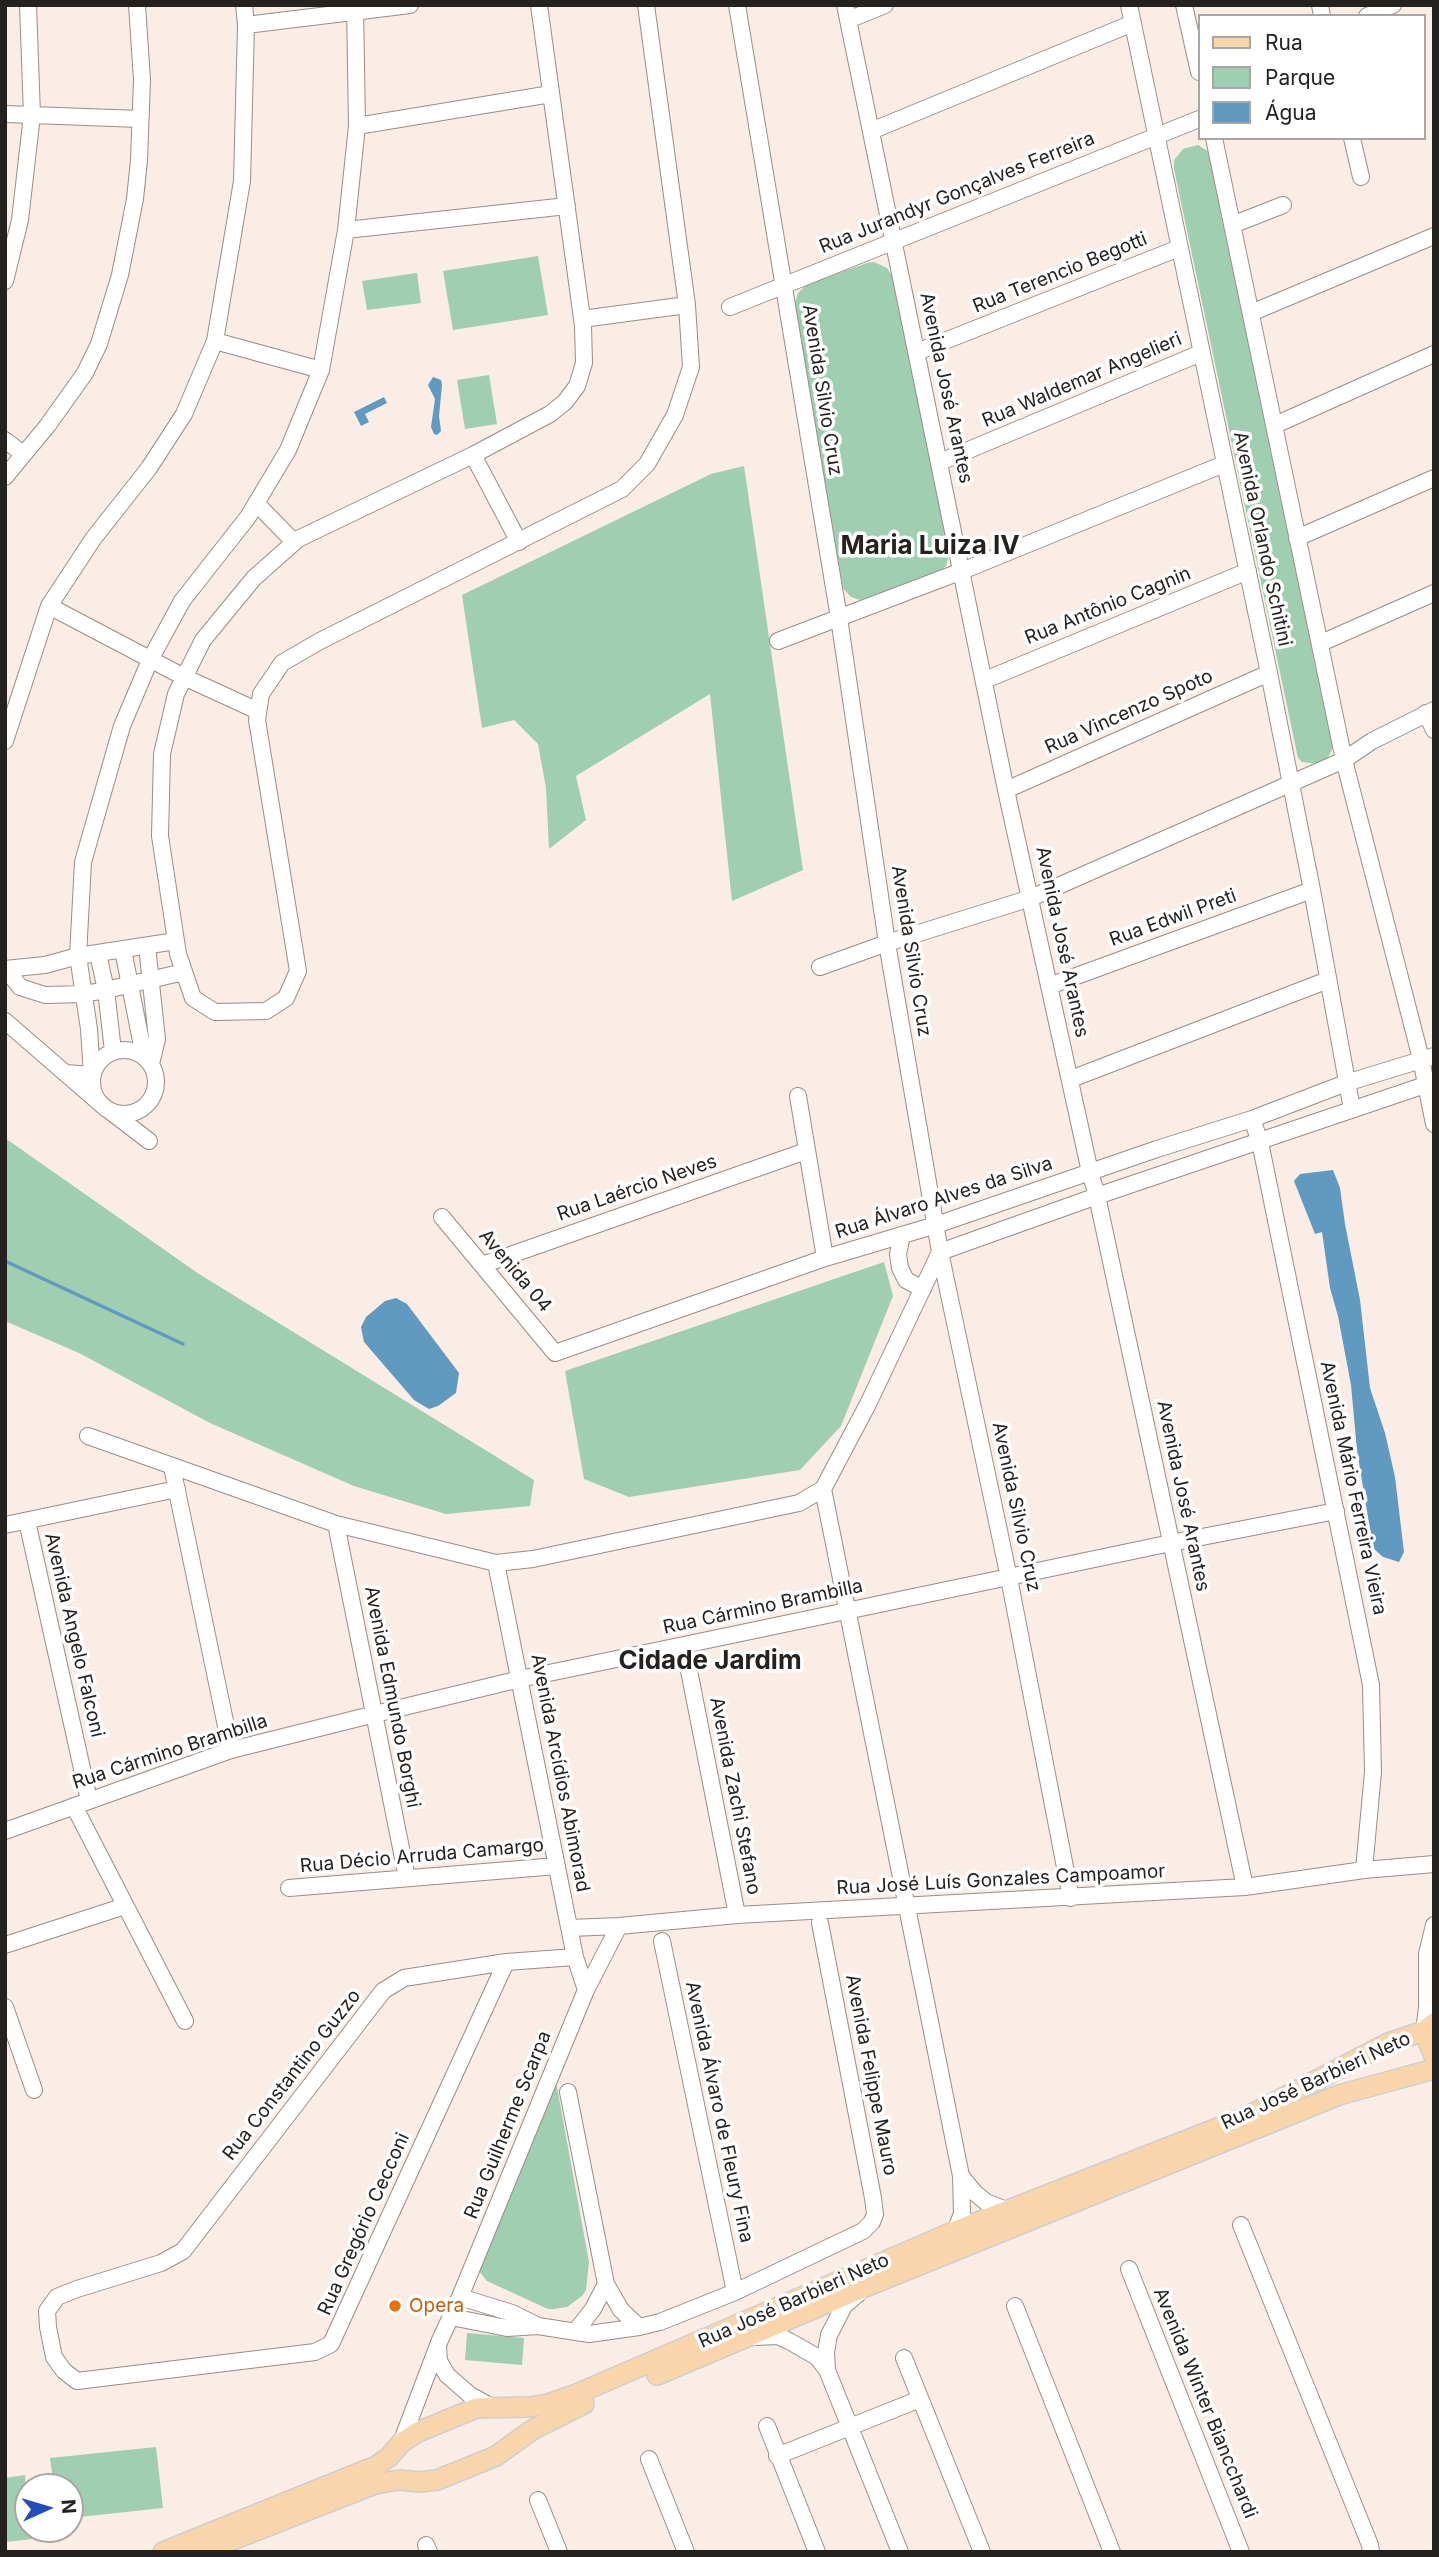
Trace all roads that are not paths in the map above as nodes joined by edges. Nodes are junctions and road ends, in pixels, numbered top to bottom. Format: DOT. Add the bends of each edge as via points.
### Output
graph roads {
  1 [pos="28,5"];
  2 [pos="137,5"];
  3 [pos="244,5"];
  4 [pos="410,5"];
  5 [pos="539,5"];
  6 [pos="646,5"];
  7 [pos="737,5"];
  8 [pos="885,5"];
  9 [pos="1129,5"];
  10 [pos="1184,5"];
  11 [pos="1393,5"];
  12 [pos="356,9"];
  13 [pos="846,13"];
  14 [pos="1372,14"];
  15 [pos="1133,23"];
  16 [pos="246,24"];
  17 [pos="1198,68"];
  18 [pos="551,94"];
  19 [pos="5,114"];
  20 [pos="32,115"];
  21 [pos="140,119"];
  22 [pos="1198,119"];
  23 [pos="357,126"];
  24 [pos="871,131"];
  25 [pos="1157,136"];
  26 [pos="1214,140"];
  27 [pos="1352,140"];
  28 [pos="1361,177"];
  29 [pos="1283,205"];
  30 [pos="567,206"];
  31 [pos="1232,225"];
  32 [pos="346,230"];
  33 [pos="1434,236"];
  34 [pos="894,241"];
  35 [pos="1179,248"];
  36 [pos="5,281"];
  37 [pos="783,284"];
  38 [pos="687,305"];
  39 [pos="730,307"];
  40 [pos="1251,313"];
  41 [pos="582,319"];
  42 [pos="215,341"];
  43 [pos="917,352"];
  44 [pos="1201,352"];
  45 [pos="1434,354"];
  46 [pos="321,370"];
  47 [pos="1275,425"];
  48 [pos="5,440"];
  49 [pos="23,454"];
  50 [pos="472,455"];
  51 [pos="940,462"];
  52 [pos="1224,464"];
  53 [pos="5,477"];
  54 [pos="1434,478"];
  55 [pos="256,503"];
  56 [pos="1297,538"];
  57 [pos="294,542"];
  58 [pos="519,542"];
  59 [pos="962,571"];
  60 [pos="1248,571"];
  61 [pos="1434,593"];
  62 [pos="49,606"];
  63 [pos="839,618"];
  64 [pos="778,641"];
  65 [pos="1321,643"];
  66 [pos="150,660"];
  67 [pos="1269,673"];
  68 [pos="184,677"];
  69 [pos="985,680"];
  70 [pos="258,711"];
  71 [pos="1430,712"];
  72 [pos="1434,730"];
  73 [pos="5,741"];
  74 [pos="1344,760"];
  75 [pos="1291,783"];
  76 [pos="1006,790"];
  77 [pos="1312,890"];
  78 [pos="1031,898"];
  79 [pos="176,941"];
  80 [pos="887,943"];
  81 [pos="147,946"];
  82 [pos="123,950"];
  83 [pos="98,954"];
  84 [pos="78,956"];
  85 [pos="820,967"];
  86 [pos="6,969"];
  87 [pos="184,972"];
  88 [pos="1328,980"];
  89 [pos="150,981"];
  90 [pos="130,986"];
  91 [pos="1049,986"];
  92 [pos="106,990"];
  93 [pos="84,994"];
  94 [pos="5,1021"];
  95 [pos="113,1051"];
  96 [pos="1427,1058"];
  97 [pos="148,1060"];
  98 [pos="65,1073"];
  99 [pos="92,1075"];
  100 [pos="1071,1079"];
  101 [pos="1346,1083"];
  102 [pos="1426,1085"];
  103 [pos="798,1096"];
  104 [pos="102,1105"];
  105 [pos="1352,1109"];
  106 [pos="141,1110"];
  107 [pos="1252,1119"];
  108 [pos="1434,1124"];
  109 [pos="1260,1142"];
  110 [pos="806,1152"];
  111 [pos="1090,1172"];
  112 [pos="1097,1196"];
  113 [pos="442,1217"];
  114 [pos="936,1225"];
  115 [pos="902,1235"];
  116 [pos="940,1252"];
  117 [pos="825,1258"];
  118 [pos="482,1265"];
  119 [pos="923,1289"];
  120 [pos="555,1353"];
  121 [pos="88,1436"];
  122 [pos="172,1467"];
  123 [pos="177,1489"];
  124 [pos="823,1489"];
  125 [pos="1336,1511"];
  126 [pos="27,1521"];
  127 [pos="336,1524"];
  128 [pos="5,1525"];
  129 [pos="1171,1543"];
  130 [pos="496,1563"];
  131 [pos="1009,1578"];
  132 [pos="847,1611"];
  133 [pos="684,1644"];
  134 [pos="520,1679"];
  135 [pos="375,1714"];
  136 [pos="231,1750"];
  137 [pos="81,1803"];
  138 [pos="5,1831"];
  139 [pos="1434,1864"];
  140 [pos="557,1866"];
  141 [pos="1364,1870"];
  142 [pos="407,1878"];
  143 [pos="1245,1887"];
  144 [pos="289,1888"];
  145 [pos="1071,1898"];
  146 [pos="125,1906"];
  147 [pos="906,1907"];
  148 [pos="737,1915"];
  149 [pos="820,1923"];
  150 [pos="1434,1925"];
  151 [pos="619,1926"];
  152 [pos="569,1928"];
  153 [pos="662,1941"];
  154 [pos="5,1945"];
  155 [pos="575,1957"];
  156 [pos="506,1962"];
  157 [pos="586,1990"];
  158 [pos="5,2007"];
  159 [pos="185,2021"];
  160 [pos="1429,2027"];
  161 [pos="1434,2056"];
  162 [pos="1434,2069"];
  163 [pos="34,2090"];
  164 [pos="568,2092"];
  165 [pos="961,2176"];
  166 [pos="1006,2210"];
  167 [pos="1241,2225"];
  168 [pos="956,2231"];
  169 [pos="1129,2269"];
  170 [pos="606,2284"];
  171 [pos="865,2287"];
  172 [pos="735,2292"];
  173 [pos="460,2297"];
  174 [pos="1015,2306"];
  175 [pos="451,2318"];
  176 [pos="538,2326"];
  177 [pos="639,2327"];
  178 [pos="575,2332"];
  179 [pos="748,2338"];
  180 [pos="440,2340"];
  181 [pos="904,2358"];
  182 [pos="827,2370"];
  183 [pos="77,2381"];
  184 [pos="920,2399"];
  185 [pos="489,2406"];
  186 [pos="767,2426"];
  187 [pos="849,2427"];
  188 [pos="401,2443"];
  189 [pos="509,2446"];
  190 [pos="778,2456"];
  191 [pos="649,2459"];
  192 [pos="420,2482"];
  193 [pos="538,2500"];
  194 [pos="163,2552"];
  195 [pos="202,2552"];
  196 [pos="559,2552"];
  197 [pos="686,2552"];
  198 [pos="817,2552"];
  199 [pos="901,2552"];
  200 [pos="982,2552"];
  201 [pos="1112,2552"];
  202 [pos="1241,2552"];
  203 [pos="1371,2552"];
  1 -- 20 [label="street"];
  2 -- 21 [label="street"];
  3 -- 16 [label="street"];
  4 -- 12 [label="street"];
  5 -- 18 [label="street"];
  6 -- 38 [label="street"];
  7 -- 37 [label="street, Avenida Silvio Cruz"];
  8 -- 13 [label="street"];
  9 -- 15 [label="street, Avenida Orlando Schitini"];
  10 -- 17 [label="street"];
  11 -- 14 [label="street"];
  12 -- 16 [label="street"];
  12 -- 23 [label="street"];
  13 -- 24 [label="street, Avenida José Arantes"];
  15 -- 24 [label="street"];
  15 -- 25 [label="street, Avenida Orlando Schitini"];
  16 -- 42 [label="street" via="242,181"];
  18 -- 23 [label="street"];
  18 -- 30 [label="street"];
  19 -- 20 [label="street"];
  20 -- 21 [label="street"];
  20 -- 36 [label="street" via="20,220"];
  21 -- 49 [label="street" via="129,230 99,344 68,400"];
  22 -- 25 [label="street, Rua Jurandyr Gonçalves Ferreira"];
  23 -- 32 [label="street"];
  24 -- 34 [label="street, Avenida José Arantes"];
  25 -- 34 [label="street, Rua Jurandyr Gonçalves Ferreira"];
  25 -- 35 [label="street, Avenida Orlando Schitini"];
  26 -- 31 [label="street, Avenida Orlando Schitini"];
  27 -- 28 [label="street"];
  29 -- 31 [label="street"];
  30 -- 32 [label="street"];
  30 -- 41 [label="street"];
  31 -- 40 [label="street, Avenida Orlando Schitini"];
  32 -- 46 [label="street"];
  33 -- 40 [label="street"];
  34 -- 37 [label="street, Rua Jurandyr Gonçalves Ferreira"];
  34 -- 43 [label="street, Avenida José Arantes"];
  35 -- 43 [label="street, Rua Terencio Begotti"];
  35 -- 44 [label="street, Avenida Orlando Schitini"];
  37 -- 39 [label="street, Rua Jurandyr Gonçalves Ferreira"];
  37 -- 63 [label="street, Avenida Silvio Cruz"];
  38 -- 41 [label="street"];
  38 -- 58 [label="street" via="691,367 675,415 647,464 622,489"];
  40 -- 47 [label="street, Avenida Orlando Schitini"];
  41 -- 50 [label="street" via="584,363 577,386 565,402"];
  42 -- 46 [label="street"];
  42 -- 62 [label="street" via="184,414"];
  43 -- 51 [label="street, Avenida José Arantes"];
  44 -- 51 [label="street, Rua Waldemar Angelieri"];
  44 -- 52 [label="street, Avenida Orlando Schitini"];
  45 -- 47 [label="street"];
  46 -- 55 [label="street" via="288,450"];
  47 -- 56 [label="street, Avenida Orlando Schitini"];
  48 -- 49 [label="street"];
  49 -- 53 [label="street"];
  50 -- 57 [label="street"];
  50 -- 58 [label="street"];
  51 -- 59 [label="street, Avenida José Arantes"];
  52 -- 59 [label="street"];
  52 -- 60 [label="street, Avenida Orlando Schitini"];
  54 -- 56 [label="street"];
  55 -- 57 [label="street"];
  55 -- 66 [label="street" via="181,601"];
  56 -- 65 [label="street, Avenida Orlando Schitini"];
  57 -- 68 [label="street" via="254,578 203,640"];
  58 -- 70 [label="street" via="282,663 261,694"];
  59 -- 63 [label="street"];
  59 -- 69 [label="street, Avenida José Arantes"];
  60 -- 67 [label="street, Avenida Orlando Schitini"];
  60 -- 69 [label="street, Rua Antônio Cagnin"];
  61 -- 65 [label="street"];
  62 -- 66 [label="street"];
  62 -- 73 [label="street"];
  63 -- 64 [label="street"];
  63 -- 80 [label="street, Avenida Silvio Cruz"];
  65 -- 74 [label="street, Avenida Orlando Schitini"];
  66 -- 68 [label="street"];
  66 -- 84 [label="street" via="122,726 83,862"];
  67 -- 75 [label="street, Avenida Orlando Schitini"];
  67 -- 76 [label="street, Rua Vincenzo Spoto"];
  68 -- 70 [label="street"];
  68 -- 79 [label="street" via="162,754 160,836"];
  69 -- 76 [label="street, Avenida José Arantes"];
  70 -- 87 [label="street" via="298,971 286,998 266,1011 243,1012 215,1012 193,998"];
  71 -- 72 [label="street"];
  71 -- 74 [label="street"];
  74 -- 75 [label="street"];
  74 -- 96 [label="street, Avenida Orlando Schitini"];
  75 -- 77 [label="street, Avenida Orlando Schitini"];
  75 -- 78 [label="street"];
  76 -- 78 [label="street, Avenida José Arantes"];
  77 -- 88 [label="street, Avenida Orlando Schitini"];
  77 -- 91 [label="street, Rua Edwil Preti"];
  78 -- 80 [label="street"];
  78 -- 91 [label="street, Avenida José Arantes"];
  79 -- 81 [label="street"];
  79 -- 87 [label="street"];
  80 -- 85 [label="street"];
  80 -- 114 [label="street, Avenida Silvio Cruz"];
  81 -- 82 [label="street"];
  81 -- 89 [label="street"];
  82 -- 83 [label="street"];
  82 -- 90 [label="street"];
  83 -- 84 [label="street"];
  83 -- 92 [label="street"];
  84 -- 86 [label="street"];
  84 -- 93 [label="street"];
  86 -- 93 [label="street" via="20,987 45,995"];
  87 -- 89 [label="street"];
  88 -- 100 [label="street"];
  88 -- 101 [label="street, Avenida Orlando Schitini"];
  89 -- 90 [label="street"];
  89 -- 97 [label="street" via="157,1039"];
  90 -- 92 [label="street"];
  90 -- 97 [label="street"];
  91 -- 100 [label="street, Avenida José Arantes"];
  92 -- 93 [label="street"];
  92 -- 95 [label="street"];
  93 -- 99 [label="street"];
  94 -- 98 [label="street"];
  95 -- 97 [label="street" via="134,1050"];
  95 -- 99 [label="street" via="103,1056"];
  96 -- 101 [label="street, Rua Álvaro Alves da Silva"];
  96 -- 102 [label="street, Avenida Orlando Schitini"];
  97 -- 106 [label="street" via="157,1084"];
  98 -- 99 [label="street"];
  98 -- 104 [label="street"];
  99 -- 104 [label="street" via="95,1096"];
  100 -- 111 [label="street, Avenida José Arantes"];
  101 -- 105 [label="street, Avenida Orlando Schitini"];
  101 -- 107 [label="street, Rua Álvaro Alves da Silva"];
  102 -- 105 [label="street"];
  102 -- 108 [label="street, Avenida Orlando Schitini"];
  103 -- 110 [label="street"];
  104 -- 106 [label="street" via="120,1114"];
  104 -- 106 [label="street" via="149,1141 139,1128"];
  105 -- 109 [label="street"];
  107 -- 109 [label="street, Avenida Mário Ferreira Vieira"];
  107 -- 111 [label="street, Rua Álvaro Alves da Silva"];
  109 -- 112 [label="street"];
  109 -- 125 [label="street, Avenida Mário Ferreira Vieira"];
  110 -- 117 [label="street"];
  110 -- 118 [label="street, Rua Laércio Neves"];
  111 -- 112 [label="street, Avenida José Arantes"];
  111 -- 114 [label="street, Rua Álvaro Alves da Silva"];
  112 -- 116 [label="street"];
  112 -- 129 [label="street, Avenida José Arantes"];
  113 -- 118 [label="street, Avenida 04"];
  114 -- 115 [label="street, Rua Álvaro Alves da Silva"];
  114 -- 116 [label="street, Avenida Silvio Cruz"];
  115 -- 117 [label="street, Rua Álvaro Alves da Silva"];
  115 -- 119 [label="street" via="900,1268 905,1280"];
  116 -- 119 [label="street"];
  116 -- 131 [label="street, Avenida Silvio Cruz"];
  117 -- 120 [label="street, Rua Álvaro Alves da Silva"];
  118 -- 120 [label="street, Avenida 04"];
  119 -- 124 [label="street"];
  121 -- 122 [label="street"];
  122 -- 123 [label="street"];
  122 -- 127 [label="street"];
  123 -- 126 [label="street"];
  123 -- 136 [label="street"];
  124 -- 130 [label="street" via="799,1503"];
  124 -- 132 [label="street"];
  125 -- 129 [label="street, Rua Cármino Brambilla"];
  125 -- 141 [label="street, Avenida Mário Ferreira Vieira" via="1371,1685 1373,1772"];
  126 -- 128 [label="street"];
  126 -- 137 [label="street, Avenida Angelo Falconi"];
  127 -- 130 [label="street"];
  127 -- 135 [label="street, Avenida Edmundo Borghi"];
  129 -- 131 [label="street, Rua Cármino Brambilla"];
  129 -- 143 [label="street, Avenida José Arantes"];
  130 -- 134 [label="street, Avenida Arcídios Abimorad"];
  131 -- 132 [label="street, Rua Cármino Brambilla"];
  131 -- 145 [label="street, Avenida Silvio Cruz"];
  132 -- 133 [label="street, Rua Cármino Brambilla"];
  132 -- 147 [label="street"];
  133 -- 134 [label="street, Rua Cármino Brambilla"];
  133 -- 148 [label="street, Avenida Zachi Stefano"];
  134 -- 135 [label="street, Rua Cármino Brambilla"];
  134 -- 140 [label="street, Avenida Arcídios Abimorad"];
  135 -- 136 [label="street, Rua Cármino Brambilla"];
  135 -- 142 [label="street, Avenida Edmundo Borghi"];
  136 -- 137 [label="street, Rua Cármino Brambilla"];
  137 -- 138 [label="street, Rua Cármino Brambilla"];
  137 -- 146 [label="street, Avenida Angelo Falconi"];
  139 -- 141 [label="street, Rua José Luís Gonzales Campoamor"];
  140 -- 142 [label="street, Rua Décio Arruda Camargo"];
  140 -- 152 [label="street, Avenida Arcídios Abimorad"];
  141 -- 143 [label="street, Rua José Luís Gonzales Campoamor"];
  142 -- 144 [label="street, Rua Décio Arruda Camargo"];
  143 -- 145 [label="street, Rua José Luís Gonzales Campoamor"];
  145 -- 147 [label="street, Rua José Luís Gonzales Campoamor"];
  146 -- 154 [label="street"];
  146 -- 159 [label="street, Avenida Angelo Falconi"];
  147 -- 148 [label="street, Rua José Luís Gonzales Campoamor"];
  147 -- 165 [label="street"];
  148 -- 151 [label="street, Rua José Luís Gonzales Campoamor"];
  149 -- 172 [label="street, Avenida Felippe Mauro" via="874,2214 863,2231"];
  150 -- 160 [label="street" via="1427,1954"];
  151 -- 152 [label="street, Rua José Luís Gonzales Campoamor"];
  151 -- 157 [label="street, Rua Guilherme Scarpa"];
  152 -- 155 [label="street, Avenida Arcídios Abimorad"];
  153 -- 172 [label="street, Avenida Álvaro de Fleury Fina"];
  155 -- 156 [label="street, Rua Constantino Guzzo"];
  155 -- 157 [label="street, Avenida Arcídios Abimorad"];
  156 -- 183 [label="street, Rua Gregório Cecconi" via="331,2344 315,2352"];
  156 -- 183 [label="street, Rua Constantino Guzzo" via="404,1978 383,1991 183,2251 161,2263 57,2297 47,2311 54,2357"];
  157 -- 173 [label="street, Rua Guilherme Scarpa"];
  158 -- 163 [label="street"];
  160 -- 161 [label="main road"];
  160 -- 166 [label="main road, Rua José Barbieri Neto" via="1388,2043 1248,2116"];
  162 -- 171 [label="main road, Rua José Barbieri Neto" via="1339,2095"];
  164 -- 170 [label="street"];
  165 -- 166 [label="street" via="986,2202"];
  165 -- 168 [label="street" via="962,2214"];
  166 -- 168 [label="main road, Rua José Barbieri Neto"];
  167 -- 203 [label="street"];
  168 -- 185 [label="main road, Rua José Barbieri Neto" via="574,2395 530,2407"];
  169 -- 202 [label="street, Avenida Winter Biancchardi"];
  170 -- 177 [label="street" via="621,2310"];
  170 -- 178 [label="street"];
  171 -- 179 [label="main road, Rua José Barbieri Neto"];
  171 -- 182 [label="street" via="835,2321 826,2353"];
  172 -- 177 [label="street"];
  173 -- 175 [label="street, Rua Guilherme Scarpa"];
  173 -- 176 [label="street"];
  174 -- 201 [label="street"];
  175 -- 176 [label="street" via="507,2328"];
  175 -- 180 [label="street, Rua Guilherme Scarpa"];
  176 -- 178 [label="street"];
  177 -- 178 [label="street"];
  179 -- 182 [label="street" via="789,2340 817,2357"];
  179 -- 189 [label="main road, Rua José Barbieri Neto" via="575,2407"];
  180 -- 185 [label="street" via="439,2361 447,2375"];
  180 -- 188 [label="street, Rua Guilherme Scarpa"];
  181 -- 184 [label="street"];
  182 -- 187 [label="street"];
  184 -- 187 [label="street"];
  184 -- 200 [label="street"];
  185 -- 188 [label="main road, Rua José Barbieri Neto" via="441,2422"];
  185 -- 189 [label="main road" via="508,2422"];
  186 -- 190 [label="street"];
  187 -- 190 [label="street"];
  187 -- 199 [label="street"];
  188 -- 192 [label="main road" via="406,2469"];
  188 -- 194 [label="main road, Rua José Barbieri Neto" via="376,2466"];
  189 -- 192 [label="main road, Rua José Barbieri Neto" via="472,2466"];
  190 -- 198 [label="street"];
  191 -- 197 [label="street"];
  192 -- 195 [label="main road, Rua José Barbieri Neto" via="375,2484"];
  193 -- 196 [label="street"];
}
